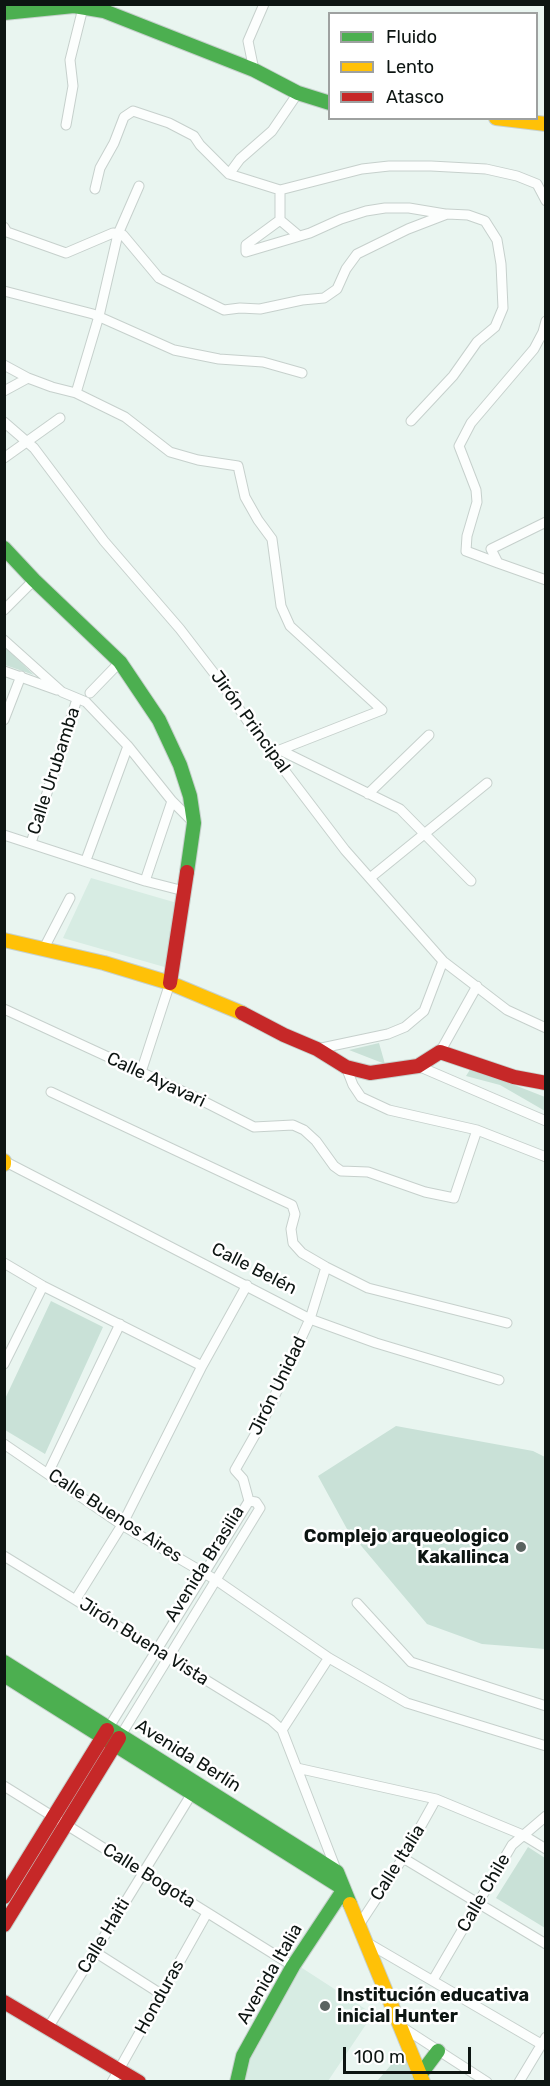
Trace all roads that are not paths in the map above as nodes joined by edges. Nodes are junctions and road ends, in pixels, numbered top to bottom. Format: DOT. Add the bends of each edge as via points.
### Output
graph roads {
  1 [pos="264,4"];
  2 [pos="83,8"];
  3 [pos="4,13"];
  4 [pos="254,70"];
  5 [pos="298,93"];
  6 [pos="328,102"];
  7 [pos="513,120"];
  8 [pos="546,124"];
  9 [pos="66,125"];
  10 [pos="229,174"];
  11 [pos="139,186"];
  12 [pos="95,189"];
  13 [pos="280,190"];
  14 [pos="546,201"];
  15 [pos="447,214"];
  16 [pos="280,220"];
  17 [pos="4,227"];
  18 [pos="118,234"];
  19 [pos="299,236"];
  20 [pos="4,291"];
  21 [pos="99,316"];
  22 [pos="546,321"];
  23 [pos="4,365"];
  24 [pos="302,373"];
  25 [pos="28,378"];
  26 [pos="4,391"];
  27 [pos="76,393"];
  28 [pos="60,418"];
  29 [pos="411,421"];
  30 [pos="4,422"];
  31 [pos="28,441"];
  32 [pos="4,458"];
  33 [pos="546,522"];
  34 [pos="4,548"];
  35 [pos="498,563"];
  36 [pos="34,580"];
  37 [pos="546,580"];
  38 [pos="4,610"];
  39 [pos="4,640"];
  40 [pos="120,662"];
  41 [pos="4,671"];
  42 [pos="21,676"];
  43 [pos="62,692"];
  44 [pos="90,693"];
  45 [pos="77,699"];
  46 [pos="4,720"];
  47 [pos="429,735"];
  48 [pos="128,746"];
  49 [pos="276,751"];
  50 [pos="487,783"];
  51 [pos="368,794"];
  52 [pos="172,801"];
  53 [pos="194,823"];
  54 [pos="4,835"];
  55 [pos="425,835"];
  56 [pos="31,843"];
  57 [pos="86,861"];
  58 [pos="370,878"];
  59 [pos="145,881"];
  60 [pos="471,881"];
  61 [pos="184,891"];
  62 [pos="70,898"];
  63 [pos="4,940"];
  64 [pos="43,950"];
  65 [pos="443,961"];
  66 [pos="170,983"];
  67 [pos="477,986"];
  68 [pos="4,1010"];
  69 [pos="546,1028"];
  70 [pos="317,1049"];
  71 [pos="440,1052"];
  72 [pos="418,1066"];
  73 [pos="346,1067"];
  74 [pos="141,1072"];
  75 [pos="546,1083"];
  76 [pos="51,1092"];
  77 [pos="546,1121"];
  78 [pos="477,1130"];
  79 [pos="546,1157"];
  80 [pos="5,1162"];
  81 [pos="4,1263"];
  82 [pos="326,1268"];
  83 [pos="43,1286"];
  84 [pos="247,1286"];
  85 [pos="310,1319"];
  86 [pos="507,1323"];
  87 [pos="120,1324"];
  88 [pos="4,1365"];
  89 [pos="202,1366"];
  90 [pos="499,1380"];
  91 [pos="4,1444"];
  92 [pos="48,1473"];
  93 [pos="249,1500"];
  94 [pos="122,1525"];
  95 [pos="4,1556"];
  96 [pos="204,1573"];
  97 [pos="216,1580"];
  98 [pos="76,1599"];
  99 [pos="357,1603"];
  100 [pos="157,1649"];
  101 [pos="169,1657"];
  102 [pos="4,1662"];
  103 [pos="326,1662"];
  104 [pos="4,1675"];
  105 [pos="546,1706"];
  106 [pos="282,1730"];
  107 [pos="112,1736"];
  108 [pos="546,1746"];
  109 [pos="297,1768"];
  110 [pos="4,1786"];
  111 [pos="196,1788"];
  112 [pos="436,1799"];
  113 [pos="546,1816"];
  114 [pos="54,1817"];
  115 [pos="66,1825"];
  116 [pos="523,1835"];
  117 [pos="546,1849"];
  118 [pos="403,1858"];
  119 [pos="337,1872"];
  120 [pos="143,1873"];
  121 [pos="344,1889"];
  122 [pos="4,1897"];
  123 [pos="478,1903"];
  124 [pos="207,1913"];
  125 [pos="4,1925"];
  126 [pos="359,1925"];
  127 [pos="366,1942"];
  128 [pos="546,1944"];
  129 [pos="94,1952"];
  130 [pos="293,1966"];
  131 [pos="433,1980"];
  132 [pos="161,1994"];
  133 [pos="4,2002"];
  134 [pos="400,2026"];
  135 [pos="48,2028"];
  136 [pos="543,2041"];
  137 [pos="438,2051"];
  138 [pos="116,2076"];
  139 [pos="421,2078"];
  140 [pos="139,2082"];
  141 [pos="237,2082"];
  142 [pos="487,2082"];
  143 [pos="519,2082"];
  1 -- 4 [label="street" via="248,40"];
  2 -- 3 [label="street"];
  2 -- 4 [label="street" via="132,21"];
  2 -- 9 [label="street" via="70,60 73,86"];
  4 -- 5 [label="street"];
  5 -- 6 [label="street"];
  5 -- 10 [label="street" via="272,131"];
  7 -- 8 [label="street"];
  10 -- 12 [label="street" via="194,136 133,111 124,117 100,168"];
  10 -- 13 [label="street"];
  11 -- 18 [label="street"];
  13 -- 14 [label="street" via="362,169 431,166 486,169 517,176 537,184"];
  13 -- 16 [label="street"];
  15 -- 18 [label="street" via="357,254 337,289 324,298 260,309 224,310 159,278"];
  15 -- 19 [label="street" via="385,208 341,219"];
  15 -- 29 [label="street" via="485,221 497,240 503,308 495,327 477,342 453,376"];
  16 -- 19 [label="street"];
  16 -- 19 [label="street" via="246,245 246,252"];
  17 -- 18 [label="street" via="7,232 66,253"];
  18 -- 21 [label="street"];
  20 -- 21 [label="street"];
  21 -- 24 [label="street" via="174,350"];
  21 -- 27 [label="street"];
  22 -- 35 [label="street" via="534,349 471,423 459,446 477,502 466,551"];
  23 -- 25 [label="street"];
  25 -- 26 [label="street"];
  25 -- 27 [label="street"];
  27 -- 49 [label="street" via="124,417 170,452 238,466 245,497 272,539 281,606 290,626 382,710"];
  28 -- 31 [label="street"];
  30 -- 31 [label="street, Jirón Principal"];
  31 -- 32 [label="street"];
  31 -- 49 [label="street, Jirón Principal" via="104,541 180,629"];
  33 -- 35 [label="street" via="492,549"];
  34 -- 36 [label="street"];
  35 -- 37 [label="street"];
  36 -- 38 [label="street"];
  36 -- 40 [label="street"];
  39 -- 43 [label="street"];
  40 -- 44 [label="street"];
  40 -- 53 [label="street" via="159,720 176,756 190,796"];
  41 -- 42 [label="street"];
  42 -- 43 [label="street"];
  42 -- 46 [label="street"];
  43 -- 45 [label="street"];
  45 -- 48 [label="street" via="86,702"];
  45 -- 56 [label="street, Calle Urubamba"];
  47 -- 51 [label="street"];
  48 -- 52 [label="street"];
  48 -- 57 [label="street"];
  49 -- 51 [label="street"];
  49 -- 58 [label="street, Jirón Principal" via="345,850"];
  50 -- 55 [label="street"];
  51 -- 55 [label="street" via="400,809"];
  52 -- 53 [label="street"];
  52 -- 59 [label="street"];
  53 -- 61 [label="street"];
  54 -- 56 [label="street"];
  55 -- 58 [label="street"];
  55 -- 60 [label="street"];
  56 -- 57 [label="street"];
  57 -- 59 [label="street"];
  58 -- 65 [label="street, Jirón Principal"];
  59 -- 61 [label="street"];
  61 -- 66 [label="street"];
  62 -- 64 [label="street"];
  63 -- 64 [label="street"];
  64 -- 66 [label="street"];
  65 -- 67 [label="street, Jirón Principal"];
  65 -- 70 [label="street" via="424,1011 405,1027"];
  66 -- 70 [label="street" via="229,1006"];
  66 -- 74 [label="street"];
  67 -- 69 [label="street, Jirón Principal" via="507,1010"];
  67 -- 71 [label="street"];
  68 -- 74 [label="street, Calle Ayavari"];
  70 -- 73 [label="street"];
  71 -- 72 [label="street"];
  71 -- 75 [label="street" via="514,1077"];
  72 -- 73 [label="street" via="370,1073"];
  72 -- 77 [label="street"];
  73 -- 78 [label="street" via="361,1097 389,1110"];
  74 -- 78 [label="street, Calle Ayavari" via="254,1127 293,1125 304,1130 341,1171 368,1172 454,1198"];
  76 -- 82 [label="street" via="292,1205 293,1243"];
  78 -- 79 [label="street"];
  80 -- 84 [label="street, Calle Belén"];
  81 -- 83 [label="street"];
  82 -- 85 [label="street, Jirón Unidad"];
  82 -- 86 [label="street" via="368,1288"];
  83 -- 87 [label="street"];
  83 -- 88 [label="street"];
  84 -- 85 [label="street, Calle Belén"];
  84 -- 89 [label="street"];
  85 -- 90 [label="street, Calle Belén"];
  85 -- 93 [label="street, Jirón Unidad" via="264,1419 235,1470 243,1479"];
  87 -- 89 [label="street"];
  87 -- 92 [label="street"];
  89 -- 94 [label="street"];
  91 -- 92 [label="street, Calle Buenos Aires"];
  92 -- 94 [label="street, Calle Buenos Aires"];
  93 -- 96 [label="street, Avenida Brasilia"];
  93 -- 97 [label="street, Avenida Brasilia" via="260,1508"];
  94 -- 96 [label="street, Calle Buenos Aires"];
  94 -- 98 [label="street"];
  95 -- 98 [label="street, Jirón Buena Vista"];
  96 -- 97 [label="street, Calle Buenos Aires"];
  96 -- 100 [label="street, Avenida Brasilia"];
  97 -- 101 [label="street, Avenida Brasilia"];
  97 -- 108 [label="street, Calle Buenos Aires" via="329,1658 407,1703"];
  98 -- 100 [label="street, Jirón Buena Vista"];
  99 -- 105 [label="street" via="411,1662"];
  100 -- 101 [label="street, Jirón Buena Vista"];
  100 -- 107 [label="street, Avenida Brasilia"];
  101 -- 106 [label="street, Jirón Buena Vista"];
  101 -- 107 [label="street, Avenida Brasilia"];
  102 -- 107 [label="street, Avenida Berlín"];
  103 -- 106 [label="street"];
  104 -- 107 [label="street, Avenida Berlín"];
  106 -- 109 [label="street"];
  107 -- 111 [label="street, Avenida Berlín"];
  107 -- 114 [label="street, Avenida Brasilia"];
  107 -- 115 [label="street, Avenida Brasilia"];
  109 -- 112 [label="street"];
  109 -- 119 [label="street"];
  110 -- 114 [label="street, Calle Bogota"];
  111 -- 119 [label="street, Avenida Berlín"];
  111 -- 120 [label="street, Calle Haiti"];
  111 -- 121 [label="street, Avenida Berlín"];
  112 -- 116 [label="street"];
  112 -- 118 [label="street, Calle Italia"];
  113 -- 116 [label="street, Calle Chile"];
  114 -- 115 [label="street, Calle Bogota"];
  114 -- 122 [label="street, Avenida Brasilia"];
  115 -- 120 [label="street, Calle Bogota"];
  115 -- 125 [label="street, Avenida Brasilia"];
  116 -- 117 [label="street"];
  116 -- 123 [label="street, Calle Chile" via="512,1845"];
  118 -- 123 [label="street"];
  118 -- 126 [label="street, Calle Italia"];
  119 -- 121 [label="street"];
  120 -- 124 [label="street, Calle Bogota"];
  120 -- 129 [label="street, Calle Haiti"];
  121 -- 126 [label="street"];
  121 -- 130 [label="street, Avenida Italia"];
  123 -- 128 [label="street"];
  123 -- 131 [label="street, Calle Chile"];
  124 -- 130 [label="street, Calle Bogota"];
  124 -- 132 [label="street, Honduras"];
  126 -- 127 [label="street"];
  127 -- 131 [label="street"];
  127 -- 134 [label="street"];
  129 -- 132 [label="street"];
  129 -- 135 [label="street, Calle Haiti"];
  130 -- 141 [label="street, Avenida Italia" via="243,2056"];
  131 -- 136 [label="street"];
  132 -- 138 [label="street, Honduras"];
  133 -- 135 [label="street"];
  134 -- 137 [label="street"];
  134 -- 139 [label="street"];
  135 -- 138 [label="street"];
  136 -- 143 [label="street"];
  137 -- 139 [label="street"];
  137 -- 142 [label="street"];
  138 -- 140 [label="street"];
}
